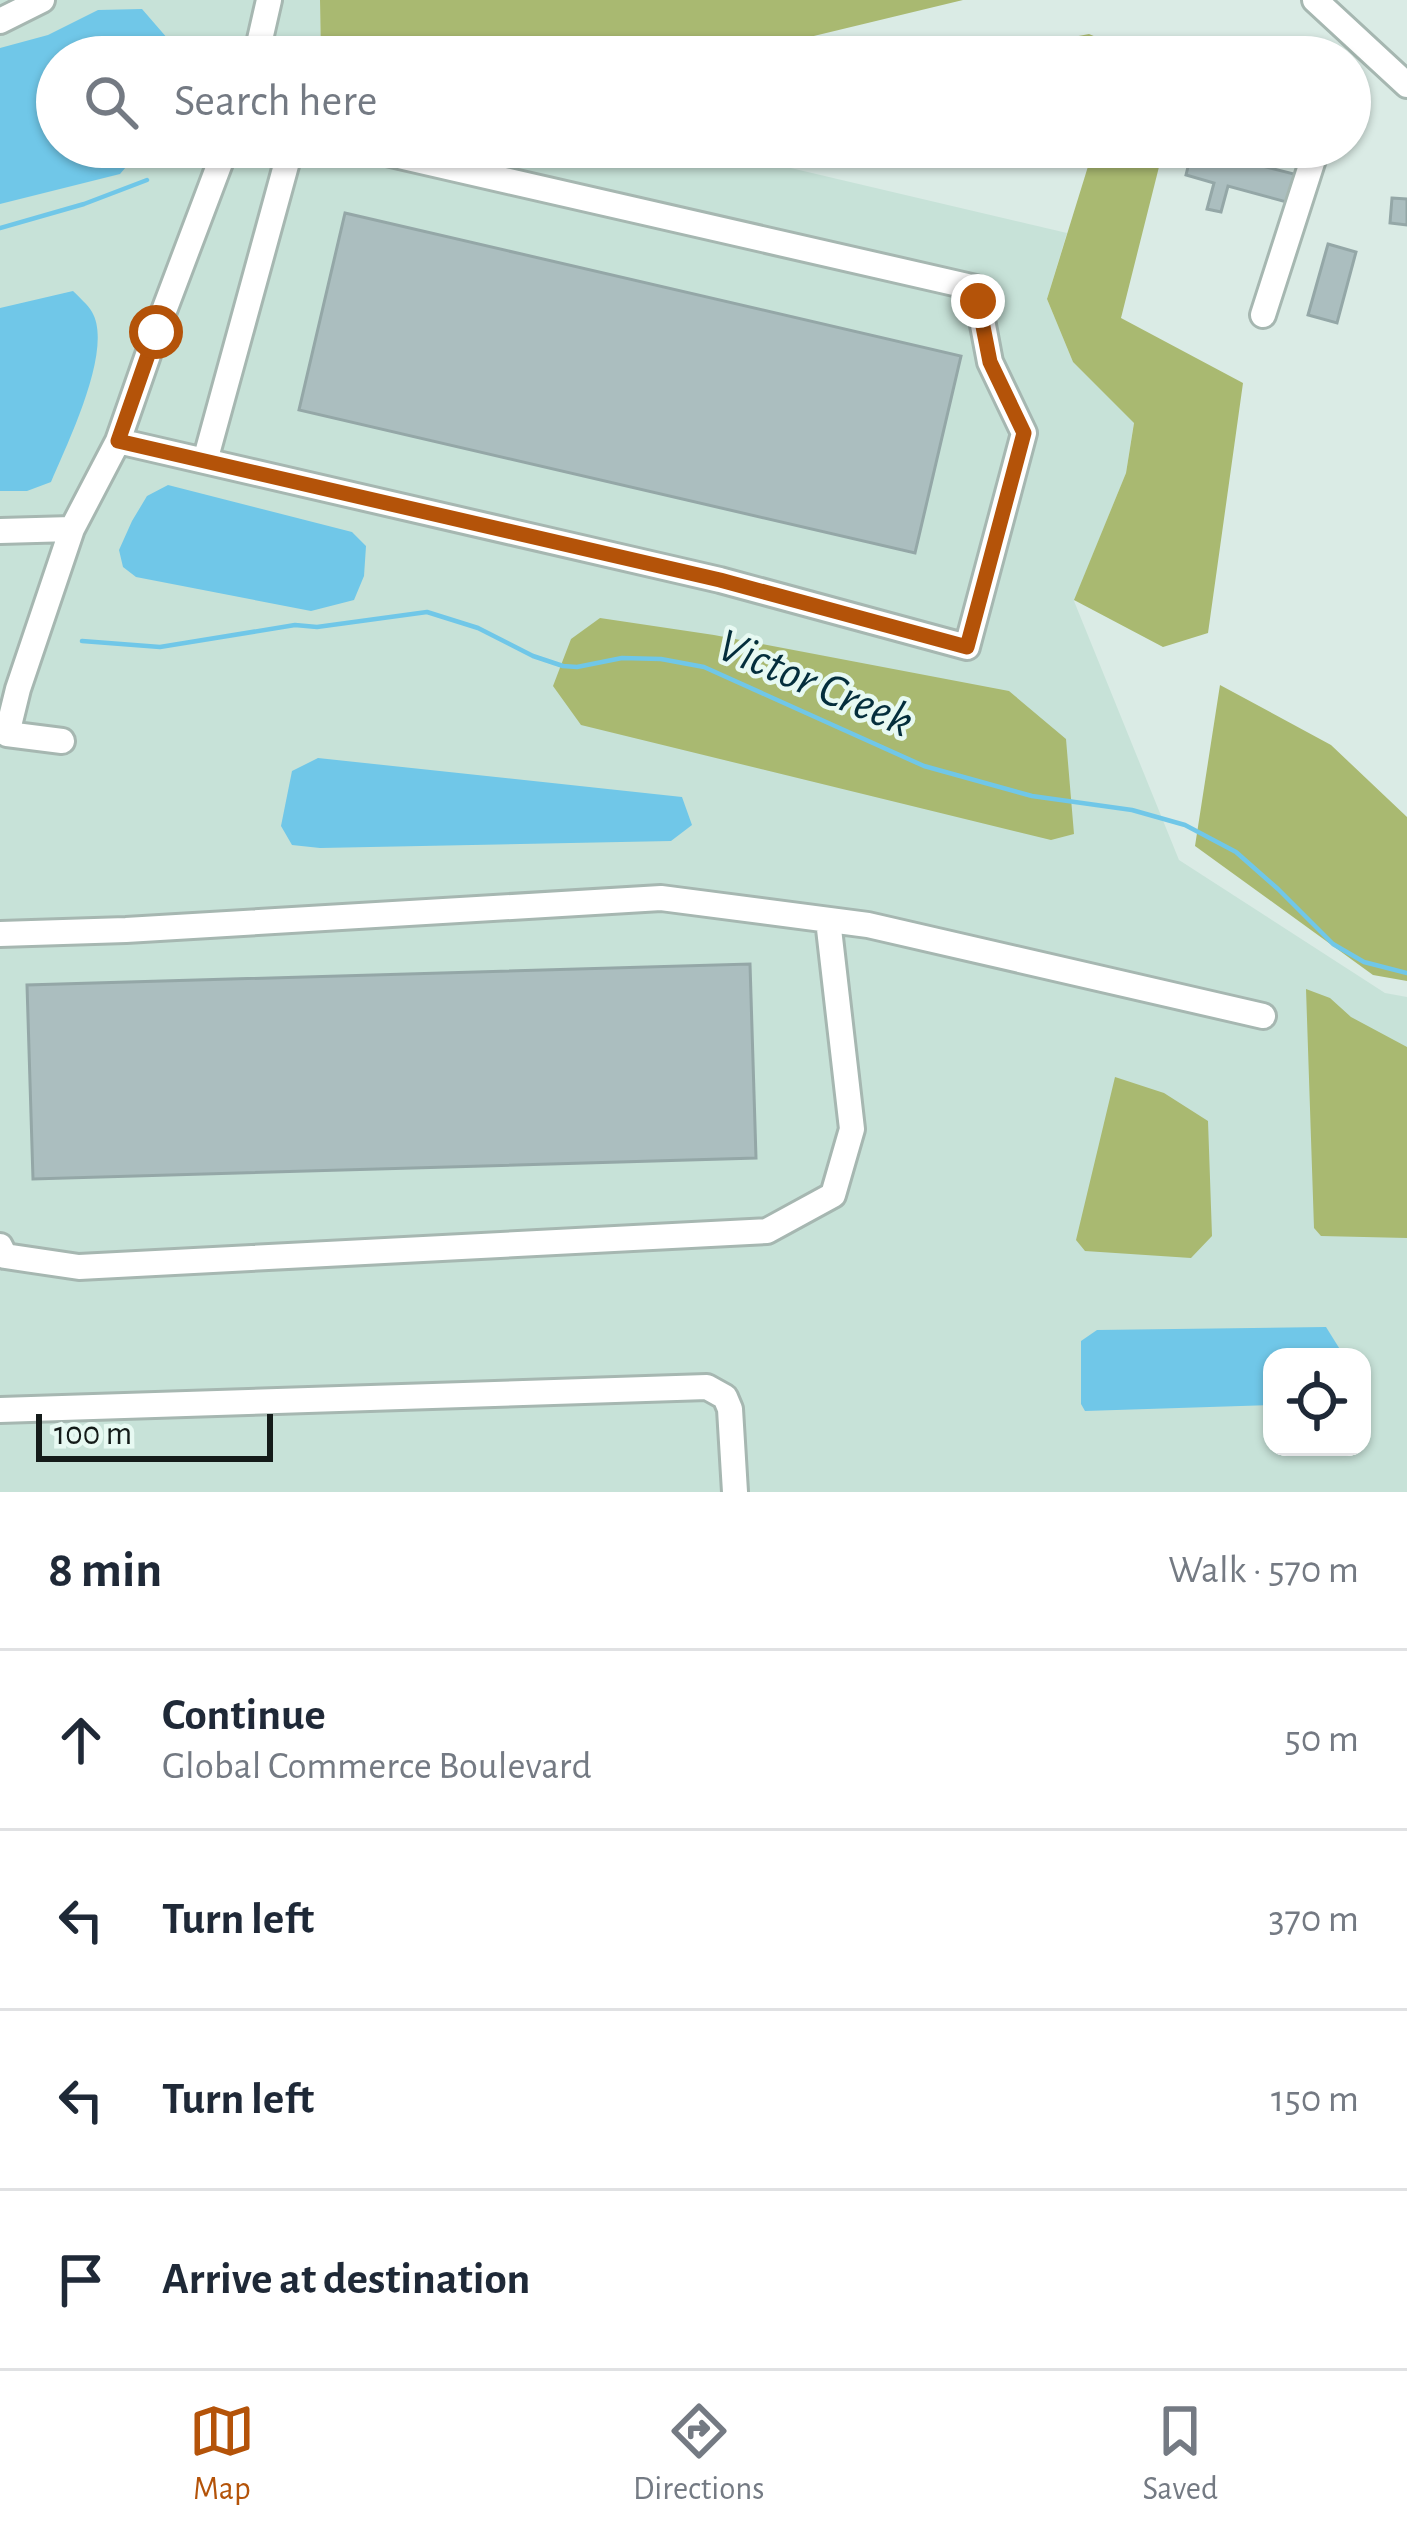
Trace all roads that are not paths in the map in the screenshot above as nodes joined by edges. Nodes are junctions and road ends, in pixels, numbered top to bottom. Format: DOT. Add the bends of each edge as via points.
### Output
graph roads {
  1 [pos="42,0"];
  2 [pos="269,0"];
  3 [pos="1315,0"];
  4 [pos="0,21"];
  5 [pos="261,36"];
  6 [pos="1340,36"];
  7 [pos="1371,62"];
  8 [pos="1407,85"];
  9 [pos="218,168"];
  10 [pos="285,168"];
  11 [pos="452,168"];
  12 [pos="1310,168"];
  13 [pos="1263,315"];
  14 [pos="118,441"];
  15 [pos="205,461"];
  16 [pos="72,529"];
  17 [pos="0,531"];
  18 [pos="62,741"];
  19 [pos="828,920"];
  20 [pos="0,934"];
  21 [pos="1263,1016"];
  22 [pos="0,1246"];
  23 [pos="0,1410"];
  24 [pos="735,1492"];
  1 -- 4 [label="street"];
  2 -- 5 [label="street"];
  3 -- 6 [label="street"];
  7 -- 8 [label="street"];
  9 -- 14 [label="street"];
  10 -- 15 [label="street"];
  11 -- 15 [label="street" via="976,288 990,362 1024,433 967,647 720,580"];
  12 -- 13 [label="street"];
  14 -- 15 [label="street"];
  14 -- 16 [label="street"];
  16 -- 17 [label="street"];
  16 -- 18 [label="street" via="7,734"];
  19 -- 20 [label="street" via="661,898"];
  19 -- 21 [label="street"];
  19 -- 22 [label="street" via="852,1129 832,1195 767,1232 80,1268 5,1256"];
  23 -- 24 [label="street" via="707,1387 730,1409"];
}
